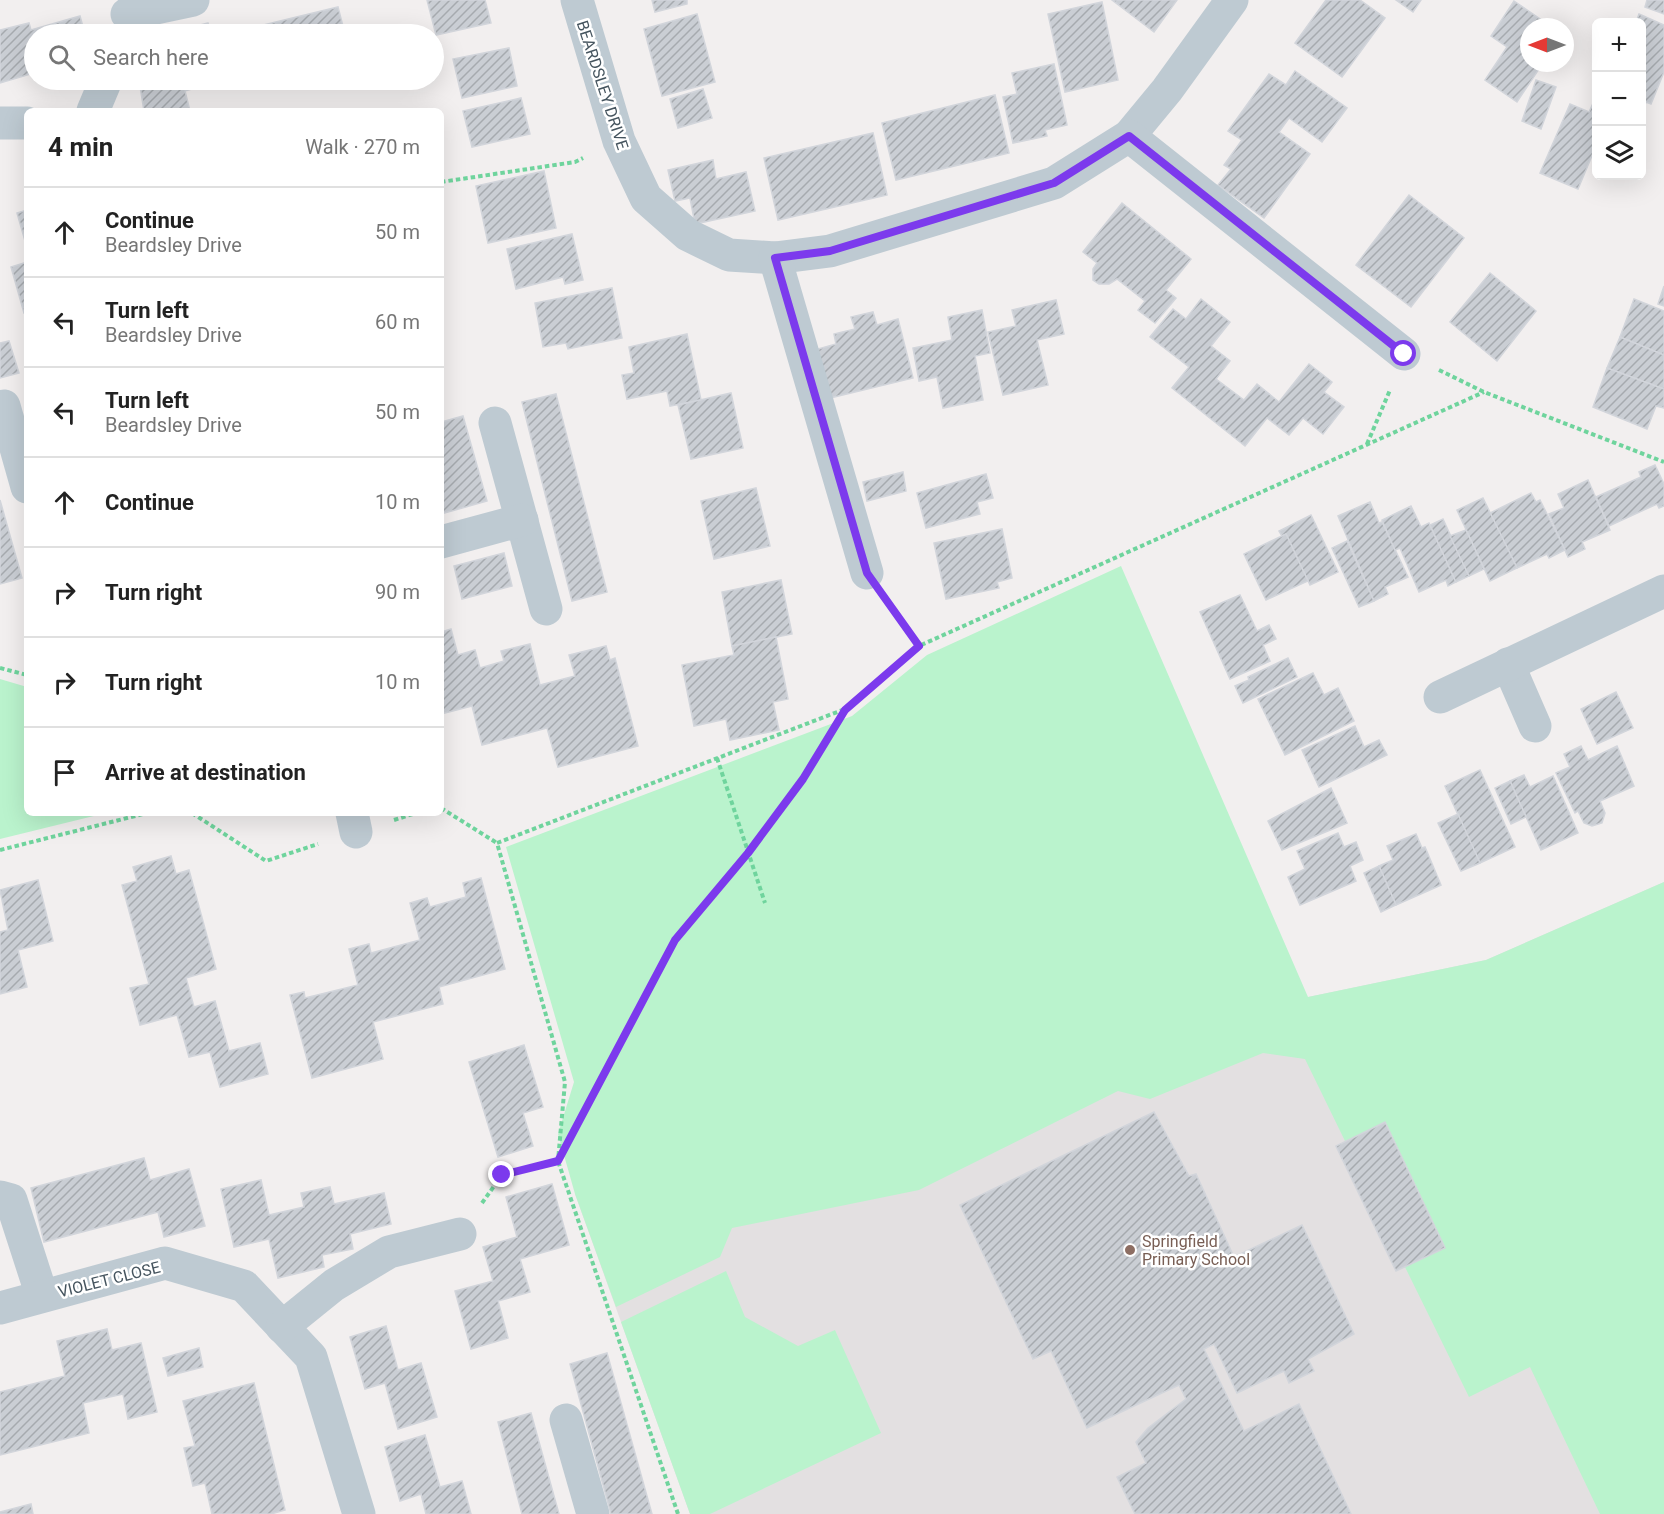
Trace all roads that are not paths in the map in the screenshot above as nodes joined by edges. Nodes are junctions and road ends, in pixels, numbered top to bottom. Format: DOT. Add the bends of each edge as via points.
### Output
graph roads {
  1 [pos="193,0"];
  2 [pos="577,0"];
  3 [pos="1232,0"];
  4 [pos="126,16"];
  5 [pos="102,90"];
  6 [pos="94,108"];
  7 [pos="0,123"];
  8 [pos="24,123"];
  9 [pos="1129,136"];
  10 [pos="775,258"];
  11 [pos="1404,354"];
  12 [pos="10,404"];
  13 [pos="495,423"];
  14 [pos="24,472"];
  15 [pos="522,520"];
  16 [pos="444,541"];
  17 [pos="867,573"];
  18 [pos="1664,591"];
  19 [pos="546,609"];
  20 [pos="1508,664"];
  21 [pos="1440,697"];
  22 [pos="1535,726"];
  23 [pos="0,1197"];
  24 [pos="460,1233"];
  25 [pos="42,1296"];
  26 [pos="0,1308"];
  27 [pos="282,1327"];
  28 [pos="566,1420"];
  29 [pos="359,1514"];
  30 [pos="593,1514"];
  1 -- 4 [label="street"];
  2 -- 10 [label="street, BEARDSLEY DRIVE" via="619,141 646,198 688,235 729,255"];
  3 -- 9 [label="street, BEARDSLEY DRIVE"];
  5 -- 6 [label="street"];
  7 -- 8 [label="street"];
  9 -- 10 [label="street, BEARDSLEY DRIVE" via="1054,183 830,251"];
  9 -- 11 [label="street"];
  10 -- 17 [label="street"];
  12 -- 14 [label="street"];
  13 -- 15 [label="street"];
  15 -- 16 [label="street"];
  15 -- 19 [label="street"];
  18 -- 20 [label="street"];
  20 -- 21 [label="street"];
  20 -- 22 [label="street"];
  23 -- 25 [label="street" via="11,1200"];
  24 -- 27 [label="street" via="389,1251 334,1285"];
  25 -- 26 [label="street, VIOLET CLOSE"];
  25 -- 27 [label="street, VIOLET CLOSE" via="165,1263 244,1286"];
  27 -- 29 [label="street, VIOLET CLOSE" via="311,1357"];
  28 -- 30 [label="street"];
}
